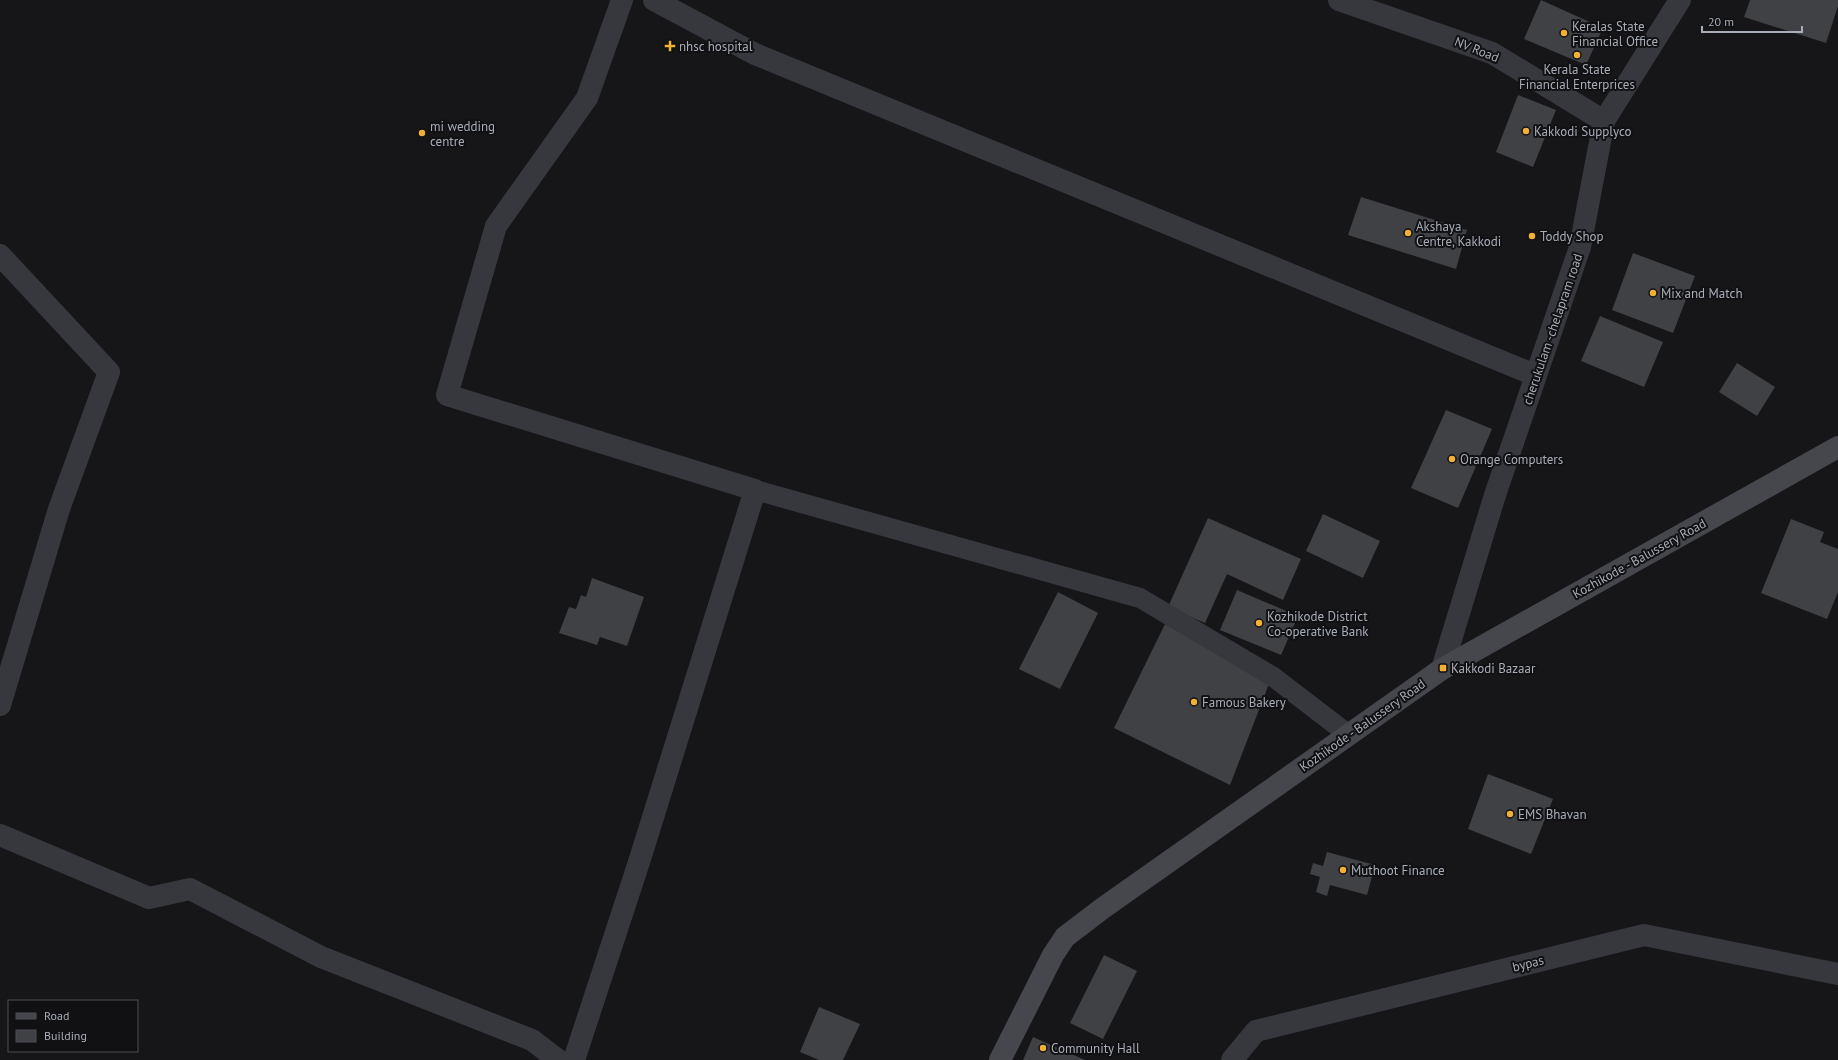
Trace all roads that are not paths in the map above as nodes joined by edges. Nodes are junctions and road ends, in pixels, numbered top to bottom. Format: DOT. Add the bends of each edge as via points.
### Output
graph roads {
  1 [pos="622,0"];
  2 [pos="654,0"];
  3 [pos="1339,0"];
  4 [pos="1680,0"];
  5 [pos="1604,121"];
  6 [pos="0,255"];
  7 [pos="1535,375"];
  8 [pos="1838,447"];
  9 [pos="755,490"];
  10 [pos="1442,669"];
  11 [pos="0,705"];
  12 [pos="1349,735"];
  13 [pos="0,835"];
  14 [pos="1838,974"];
  15 [pos="558,1060"];
  16 [pos="574,1060"];
  17 [pos="1000,1060"];
  18 [pos="1232,1060"];
  1 -- 9 [label="street" via="587,98 496,226 447,395"];
  2 -- 7 [label="street" via="755,54"];
  3 -- 5 [label="street, NV Road" via="1492,53"];
  4 -- 5 [label="street, cherukulam -chelapram road"];
  5 -- 7 [label="street, cherukulam -chelapram road" via="1580,247"];
  6 -- 11 [label="street" via="109,372 59,509"];
  7 -- 10 [label="street, cherukulam -chelapram road" via="1473,564"];
  8 -- 10 [label="main road, Kozhikode - Balussery Road"];
  9 -- 12 [label="lane" via="1140,598 1272,676"];
  9 -- 16 [label="street" via="640,859"];
  10 -- 12 [label="main road, Kozhikode - Balussery Road"];
  12 -- 17 [label="main road, Kozhikode - Balussery Road" via="1065,937 1053,955"];
  13 -- 15 [label="street" via="149,898 190,889 321,957 532,1040"];
  14 -- 18 [label="street, bypas" via="1644,934 1256,1031"];
}
